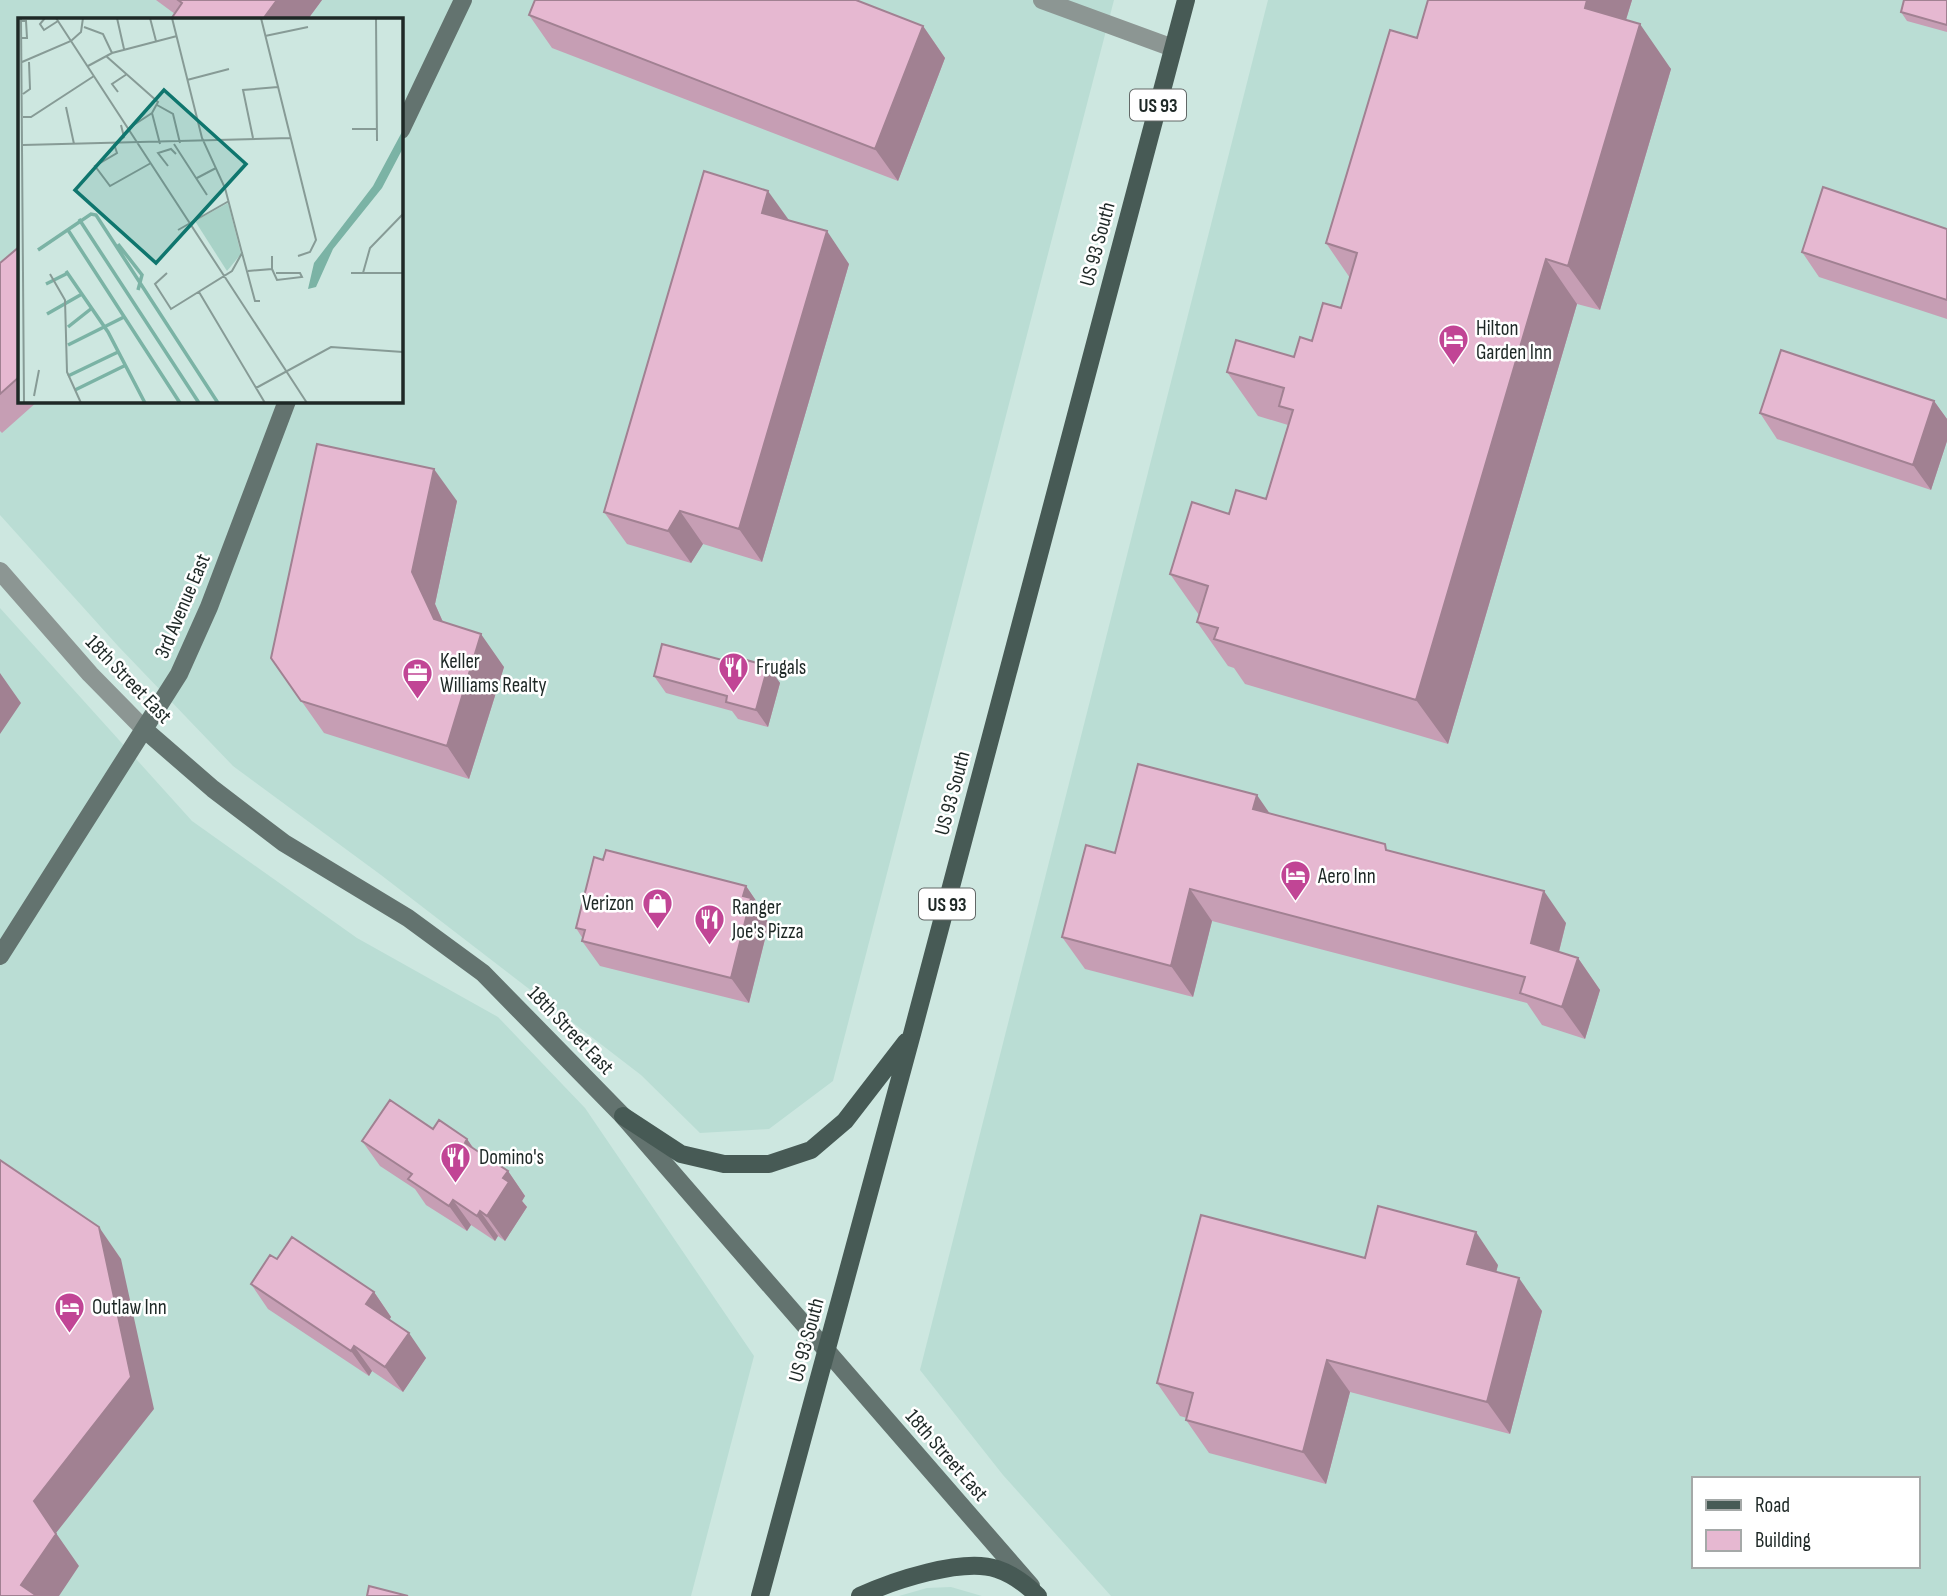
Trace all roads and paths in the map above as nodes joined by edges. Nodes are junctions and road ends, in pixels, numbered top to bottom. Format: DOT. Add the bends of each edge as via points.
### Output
graph roads {
  1 [pos="463,0"];
  2 [pos="1042,0"];
  3 [pos="1186,0"];
  4 [pos="1173,48"];
  5 [pos="402,128"];
  6 [pos="287,402"];
  7 [pos="0,571"];
  8 [pos="145,730"];
  9 [pos="0,956"];
  10 [pos="912,1034"];
  11 [pos="623,1116"];
  12 [pos="827,1352"];
  13 [pos="760,1596"];
  14 [pos="860,1596"];
  15 [pos="1039,1596"];
  1 -- 5 [label="street"];
  2 -- 4 [label="street"];
  3 -- 4 [label="main road, US 93 South / US 93"];
  4 -- 10 [label="main road, US 93 South / US 93"];
  6 -- 8 [label="street, 3rd Avenue East" via="209,607 179,674"];
  7 -- 8 [label="street, 18th Street East"];
  8 -- 9 [label="street, 3rd Avenue East"];
  8 -- 11 [label="street, 18th Street East" via="284,842 408,918 483,973"];
  10 -- 11 [label="main road" via="845,1121 811,1150 769,1164 724,1164 681,1154"];
  10 -- 12 [label="main road, US 93 South / US 93"];
  11 -- 12 [label="street, 18th Street East"];
  12 -- 13 [label="main road, US 93 South / US 93"];
  12 -- 15 [label="street, 18th Street East"];
  14 -- 15 [label="main road" via="890,1582 962,1566 996,1568"];
}
